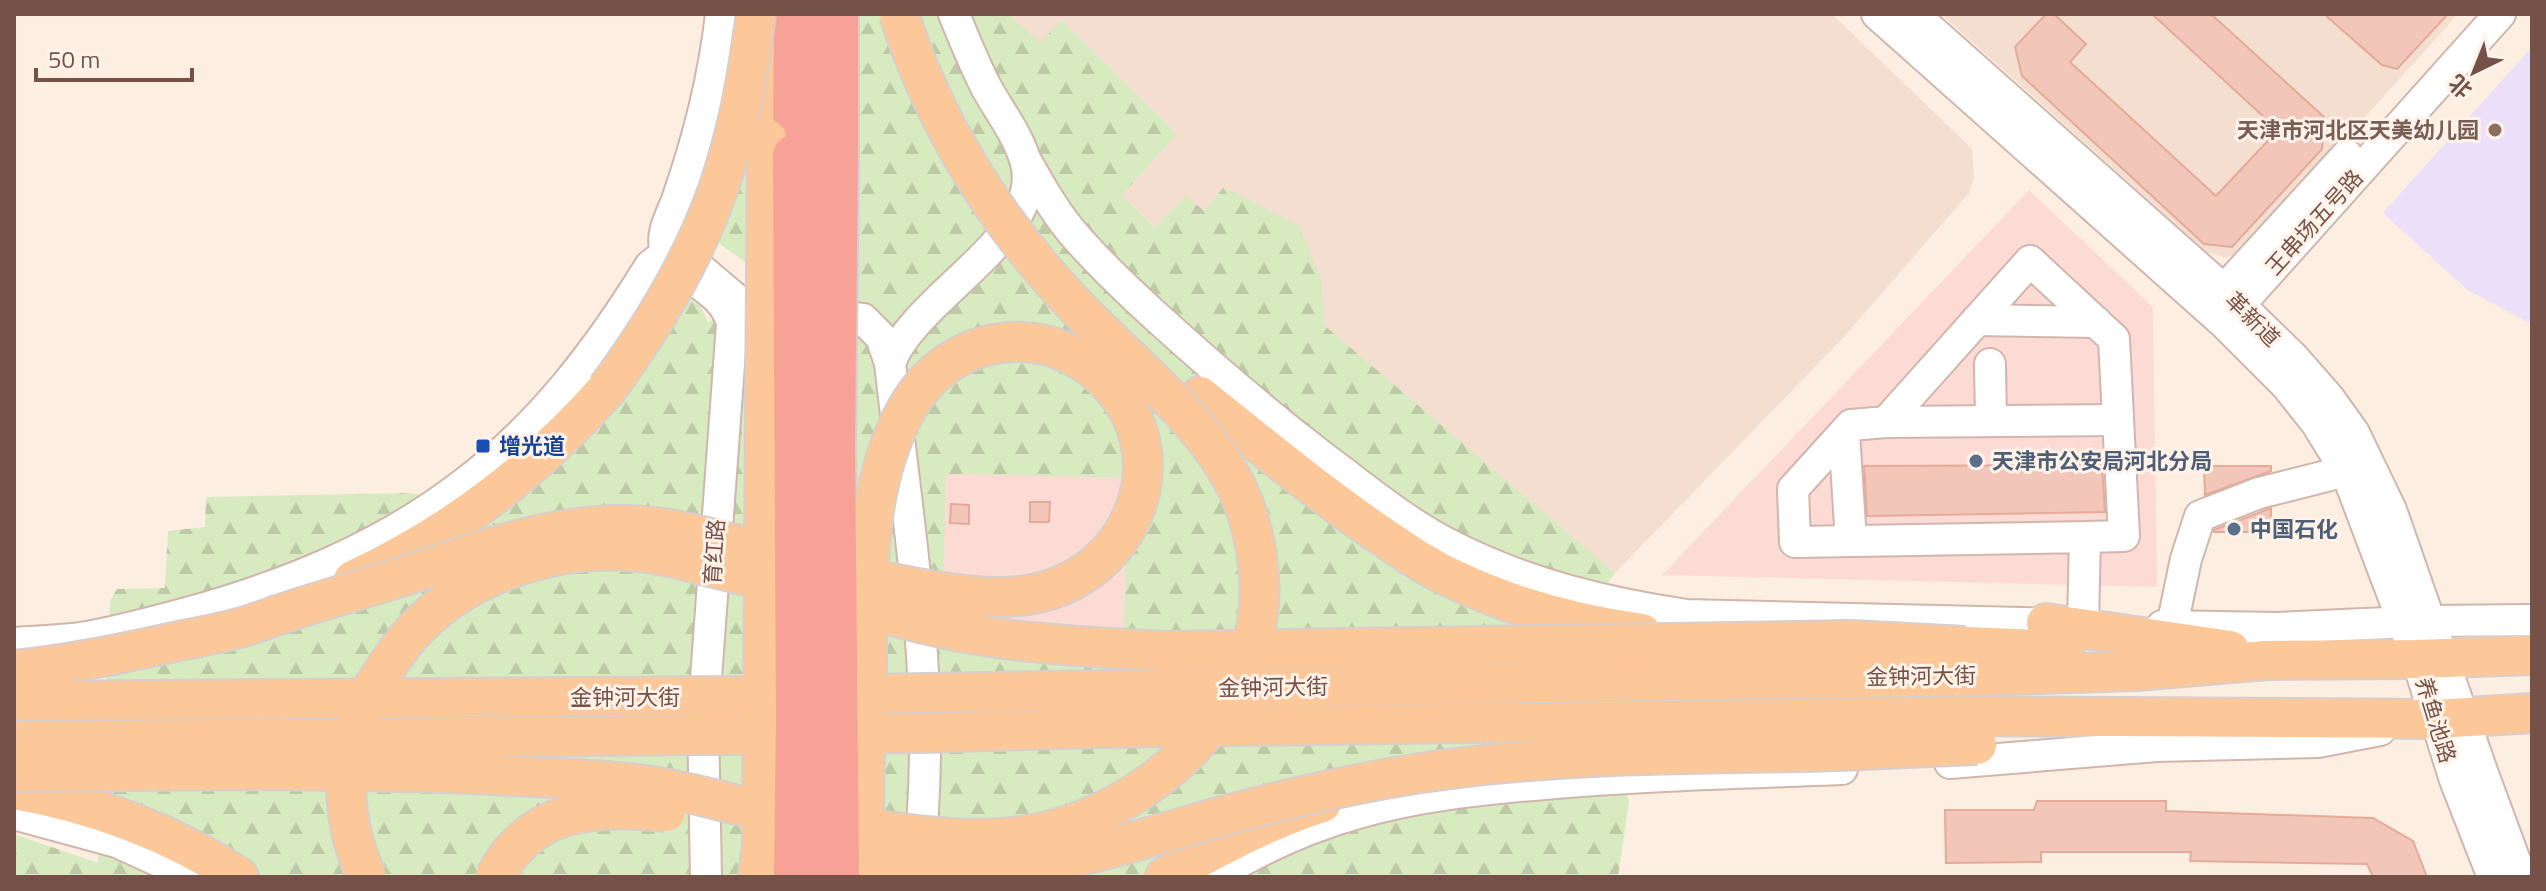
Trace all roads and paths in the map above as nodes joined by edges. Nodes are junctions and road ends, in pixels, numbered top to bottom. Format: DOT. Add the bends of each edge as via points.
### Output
graph roads {
  1 [pos="721,14"];
  2 [pos="756,14"];
  3 [pos="772,14"];
  4 [pos="796,14"];
  5 [pos="836,14"];
  6 [pos="899,14"];
  7 [pos="922,14"];
  8 [pos="954,14"];
  9 [pos="1877,14"];
  10 [pos="1913,14"];
  11 [pos="2474,14"];
  12 [pos="2500,14"];
  13 [pos="1025,159"];
  14 [pos="1017,216"];
  15 [pos="1066,224"];
  16 [pos="660,253"];
  17 [pos="2224,306"];
  18 [pos="755,309"];
  19 [pos="863,319"];
  20 [pos="1977,320"];
  21 [pos="2096,322"];
  22 [pos="732,333"];
  23 [pos="890,363"];
  24 [pos="1990,364"];
  25 [pos="2118,420"];
  26 [pos="1991,421"];
  27 [pos="1886,422"];
  28 [pos="1844,433"];
  29 [pos="2346,471"];
  30 [pos="2085,537"];
  31 [pos="1851,541"];
  32 [pos="285,612"];
  33 [pos="2532,620"];
  34 [pos="2417,621"];
  35 [pos="2046,623"];
  36 [pos="2083,624"];
  37 [pos="2172,626"];
  38 [pos="1740,642"];
  39 [pos="14,643"];
  40 [pos="2532,655"];
  41 [pos="2430,659"];
  42 [pos="2267,660"];
  43 [pos="1968,661"];
  44 [pos="14,670"];
  45 [pos="14,701"];
  46 [pos="2532,713"];
  47 [pos="2450,718"];
  48 [pos="1974,730"];
  49 [pos="14,741"];
  50 [pos="14,772"];
  51 [pos="1421,773"];
  52 [pos="2469,777"];
  53 [pos="14,790"];
  54 [pos="2504,804"];
  55 [pos="14,814"];
  56 [pos="2475,816"];
  57 [pos="194,877"];
  58 [pos="239,877"];
  59 [pos="367,877"];
  60 [pos="495,877"];
  61 [pos="706,877"];
  62 [pos="758,877"];
  63 [pos="796,877"];
  64 [pos="837,877"];
  65 [pos="863,877"];
  66 [pos="917,877"];
  67 [pos="1165,877"];
  68 [pos="1213,877"];
  69 [pos="2493,877"];
  70 [pos="2521,877"];
  1 -- 16 [label="street" via="714,67"];
  2 -- 32 [label="main road, bridge" via="734,138 709,212 674,289 607,389 541,457 460,521 412,551"];
  3 -- 62 [label="main road, bridge"];
  4 -- 63 [label="highway, bridge"];
  5 -- 64 [label="highway, bridge"];
  6 -- 50 [label="main road, bridge" via="930,93 990,200 1065,296 1194,425 1228,470 1246,510 1261,578 1254,637 1231,695 1176,763 1128,798 1070,824 1005,838 954,839 783,814 650,785 311,770"];
  7 -- 38 [label="main road, bridge" via="955,99 992,170 1039,238 1086,292 1200,396 1339,507 1455,580 1546,614 1617,630"];
  8 -- 13 [label="street"];
  9 -- 17 [label="street, 革新道"];
  10 -- 17 [label="street, 革新道"];
  11 -- 17 [label="street, 王串场五号路"];
  12 -- 17 [label="street, 王串场五号路"];
  13 -- 14 [label="street" via="1028,192"];
  13 -- 15 [label="street"];
  14 -- 15 [label="street" via="1033,212"];
  14 -- 19 [label="street" via="981,240 912,309"];
  14 -- 23 [label="street" via="916,321"];
  15 -- 35 [label="street" via="1111,273 1258,406 1395,511 1452,546 1514,574 1630,607 1687,615"];
  16 -- 18 [label="street" via="683,256 737,302"];
  16 -- 22 [label="street, 育红路" via="723,305"];
  16 -- 39 [label="street" via="569,383 463,485 413,519 311,573 251,594 85,637"];
  17 -- 29 [label="street, 革新道" via="2317,424"];
  17 -- 34 [label="street, 革新道" via="2311,378 2354,433 2391,510"];
  18 -- 19 [label="street"];
  18 -- 22 [label="street" via="745,313"];
  19 -- 23 [label="street" via="881,337"];
  20 -- 21 [label="street"];
  20 -- 21 [label="street" via="2030,261"];
  20 -- 27 [label="street"];
  21 -- 25 [label="street" via="2114,339"];
  22 -- 61 [label="street, 育红路" via="703,719"];
  23 -- 66 [label="street" via="917,580 926,716"];
  24 -- 26 [label="street"];
  25 -- 26 [label="street"];
  25 -- 30 [label="street" via="2124,536"];
  26 -- 27 [label="street"];
  27 -- 28 [label="street" via="1851,425"];
  28 -- 31 [label="street"];
  28 -- 31 [label="street" via="1793,489 1795,542"];
  29 -- 34 [label="street, 革新道"];
  29 -- 37 [label="street" via="2259,493 2200,516"];
  30 -- 31 [label="street"];
  30 -- 36 [label="street"];
  32 -- 44 [label="main road, bridge" via="165,644"];
  32 -- 65 [label="main road, bridge" via="504,542 616,525 671,529 761,550 859,575 873,579 934,591 1017,598 1042,593 1103,560 1131,521 1142,486 1142,453 1129,411 1105,379 1068,352 1021,341 996,343 955,358 923,386 887,453 875,507 869,564 868,580"];
  33 -- 34 [label="street"];
  34 -- 37 [label="street" via="2277,628"];
  34 -- 41 [label="street, 革新道"];
  35 -- 36 [label="street"];
  35 -- 42 [label="main road" via="2216,647"];
  36 -- 37 [label="street"];
  38 -- 43 [label="main road, bridge" via="1851,640"];
  38 -- 59 [label="main road, bridge" via="1100,648 962,632 641,552 567,555 495,574 458,596 406,639 371,690 348,752 345,791 357,855"];
  40 -- 41 [label="main road, 金钟河大街"];
  41 -- 42 [label="main road, 金钟河大街"];
  41 -- 47 [label="street, 养鱼池路"];
  42 -- 43 [label="main road, 金钟河大街" via="2136,671"];
  43 -- 45 [label="main road, 金钟河大街, bridge" via="743,696"];
  46 -- 47 [label="main road, 金钟河大街"];
  47 -- 48 [label="main road, 金钟河大街"];
  47 -- 52 [label="street, 养鱼池路"];
  47 -- 68 [label="street, 金钟河大街" via="2318,742 2157,746 1902,767 1492,788 1357,813 1288,838"];
  48 -- 49 [label="main road, 金钟河大街, bridge" via="1147,727"];
  48 -- 51 [label="main road, bridge" via="1805,752 1551,758"];
  51 -- 60 [label="main road, bridge" via="1299,795 1078,857 987,868 895,859 672,813 582,812 534,831"];
  51 -- 67 [label="main road, bridge" via="1302,809"];
  52 -- 54 [label="street, 养鱼池路"];
  52 -- 56 [label="street, 养鱼池路"];
  52 -- 69 [label="street, 养鱼池路"];
  52 -- 70 [label="street, 养鱼池路"];
  53 -- 58 [label="main road" via="87,807 153,831"];
  55 -- 57 [label="street" via="117,842"];
}
